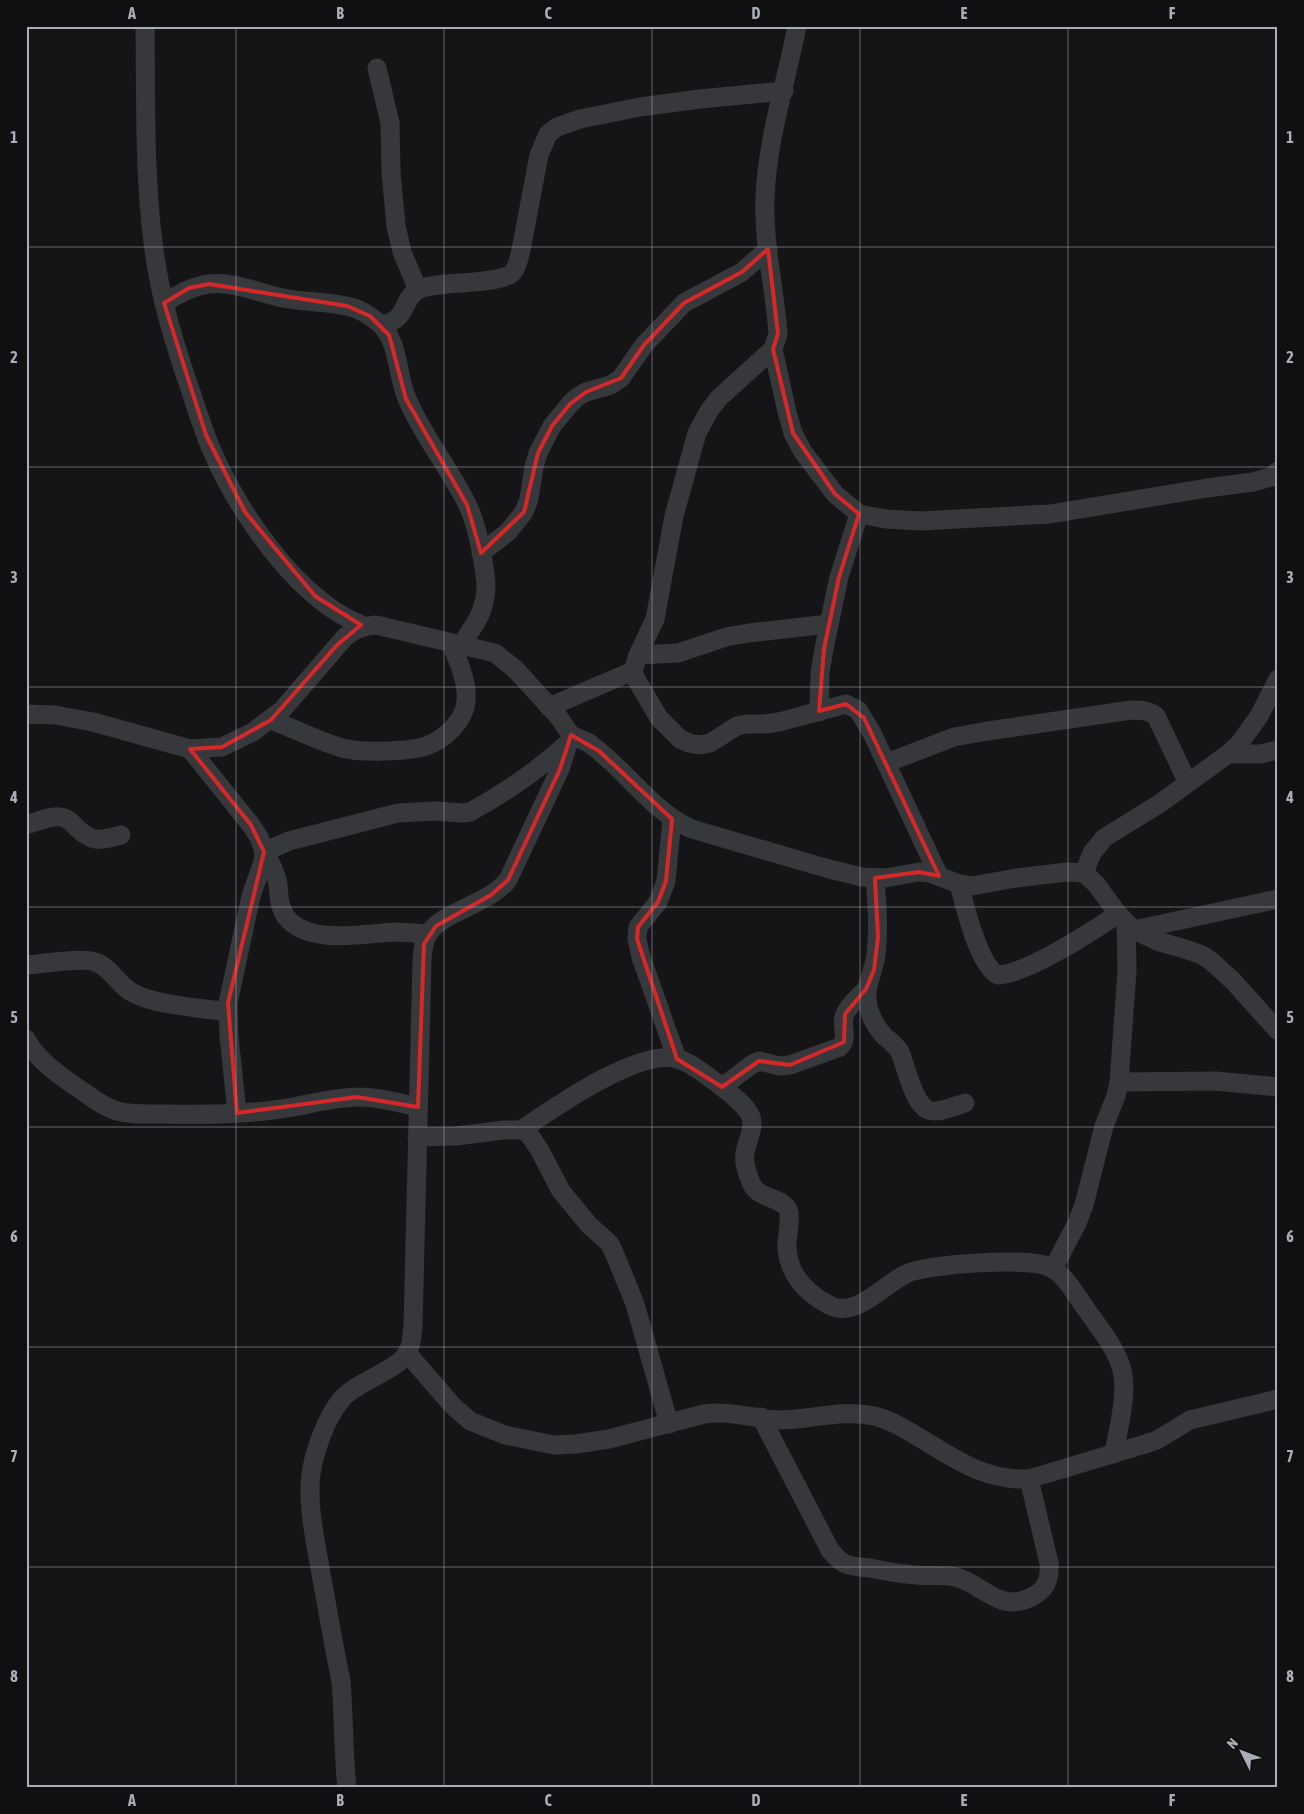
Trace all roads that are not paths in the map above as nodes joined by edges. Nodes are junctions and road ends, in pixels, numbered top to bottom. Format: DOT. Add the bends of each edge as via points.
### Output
graph roads {
  1 [pos="145,26"];
  2 [pos="797,26"];
  3 [pos="377,68"];
  4 [pos="784,91"];
  5 [pos="768,249"];
  6 [pos="418,290"];
  7 [pos="164,303"];
  8 [pos="382,326"];
  9 [pos="773,349"];
  10 [pos="1278,471"];
  11 [pos="859,514"];
  12 [pos="482,553"];
  13 [pos="829,624"];
  14 [pos="364,626"];
  15 [pos="456,644"];
  16 [pos="635,663"];
  17 [pos="1278,679"];
  18 [pos="549,707"];
  19 [pos="820,712"];
  20 [pos="26,714"];
  21 [pos="271,720"];
  22 [pos="570,738"];
  23 [pos="190,748"];
  24 [pos="1278,750"];
  25 [pos="1228,754"];
  26 [pos="886,763"];
  27 [pos="1188,783"];
  28 [pos="672,819"];
  29 [pos="26,825"];
  30 [pos="121,835"];
  31 [pos="264,852"];
  32 [pos="1084,873"];
  33 [pos="939,876"];
  34 [pos="874,878"];
  35 [pos="958,884"];
  36 [pos="1278,899"];
  37 [pos="1126,922"];
  38 [pos="428,934"];
  39 [pos="26,966"];
  40 [pos="866,989"];
  41 [pos="228,1012"];
  42 [pos="1278,1031"];
  43 [pos="26,1039"];
  44 [pos="677,1058"];
  45 [pos="1119,1082"];
  46 [pos="722,1087"];
  47 [pos="1278,1087"];
  48 [pos="965,1103"];
  49 [pos="418,1107"];
  50 [pos="237,1113"];
  51 [pos="521,1130"];
  52 [pos="417,1136"];
  53 [pos="1053,1269"];
  54 [pos="408,1353"];
  55 [pos="1278,1398"];
  56 [pos="761,1417"];
  57 [pos="669,1424"];
  58 [pos="1114,1454"];
  59 [pos="1029,1479"];
  60 [pos="347,1788"];
  1 -- 7 [label="street" via="150,212"];
  2 -- 4 [label="street"];
  3 -- 6 [label="street" via="390,123 396,226 402,252"];
  4 -- 5 [label="street" via="771,144 766,184"];
  4 -- 6 [label="street" via="640,107 557,127 548,134 539,155 521,250 512,272 491,281"];
  5 -- 9 [label="street" via="778,334"];
  5 -- 12 [label="street" via="742,272 684,303 644,346 621,378 611,385 586,392 570,404 552,426 538,453 524,512 508,532"];
  6 -- 8 [label="street" via="397,319"];
  7 -- 8 [label="street" via="189,288 226,285 286,298 347,306 360,310"];
  7 -- 14 [label="street" via="213,454 245,512 285,565 310,590 343,617"];
  8 -- 12 [label="street" via="389,335 406,399 467,505"];
  9 -- 11 [label="street" via="793,433 803,452 835,494"];
  9 -- 16 [label="street" via="718,398 697,433 674,516 655,619"];
  10 -- 11 [label="street" via="1271,477 1253,482 1043,515 921,521"];
  11 -- 13 [label="street"];
  12 -- 15 [label="street" via="486,589 484,602 479,617"];
  13 -- 16 [label="street" via="749,632"];
  13 -- 19 [label="street" via="820,673"];
  14 -- 15 [label="street" via="376,625"];
  14 -- 21 [label="street" via="337,645"];
  15 -- 18 [label="street" via="495,653 515,669"];
  15 -- 21 [label="street" via="466,703 459,720 431,744 376,751 344,748"];
  16 -- 18 [label="street"];
  16 -- 19 [label="street" via="636,679 659,718 680,739 689,743 710,743 737,726 766,724"];
  17 -- 25 [label="street" via="1254,723"];
  18 -- 22 [label="street" via="567,726"];
  19 -- 26 [label="street" via="835,705 852,706 864,718"];
  20 -- 23 [label="street" via="93,722"];
  21 -- 23 [label="street" via="222,747"];
  22 -- 28 [label="street" via="589,743"];
  22 -- 31 [label="street" via="546,763 470,812 398,812 289,841"];
  22 -- 38 [label="street" via="560,769 508,880 501,888 447,918"];
  23 -- 31 [label="street" via="251,825"];
  24 -- 25 [label="street" via="1260,754"];
  25 -- 27 [label="street"];
  26 -- 27 [label="street" via="954,737 1142,710 1156,716"];
  26 -- 33 [label="street"];
  27 -- 32 [label="street" via="1104,838 1092,853"];
  28 -- 34 [label="street" via="692,829 829,869"];
  28 -- 44 [label="street" via="666,881 658,902 638,927 637,939"];
  29 -- 30 [label="street" via="57,816 64,817 91,839"];
  31 -- 38 [label="street" via="274,870 281,907 292,923 303,929 344,936 395,932"];
  31 -- 41 [label="street" via="251,896"];
  32 -- 35 [label="street" via="1067,872 972,886"];
  32 -- 37 [label="street"];
  33 -- 34 [label="street" via="919,872"];
  33 -- 35 [label="street"];
  34 -- 40 [label="street" via="878,937 874,970"];
  35 -- 37 [label="street" via="976,941 990,968 998,975 1045,957 1089,933"];
  36 -- 37 [label="street"];
  37 -- 42 [label="street" via="1157,941 1202,955 1211,961 1233,980"];
  37 -- 45 [label="street"];
  38 -- 49 [label="street" via="422,960"];
  39 -- 41 [label="street" via="94,961 102,964 127,990 140,996"];
  40 -- 46 [label="street" via="845,1014 846,1035 840,1047 790,1065 759,1061"];
  40 -- 48 [label="street" via="873,1020 899,1051 923,1107 930,1111 941,1110"];
  41 -- 50 [label="street"];
  43 -- 50 [label="street" via="60,1076 113,1110 131,1113"];
  44 -- 46 [label="street"];
  44 -- 51 [label="street" via="654,1059 610,1076"];
  45 -- 47 [label="street" via="1216,1081"];
  45 -- 53 [label="street" via="1084,1205"];
  46 -- 53 [label="street" via="750,1116 752,1125 744,1156 751,1182 766,1198 787,1208 787,1245 792,1271 796,1279 828,1305 836,1309 858,1304 899,1277 923,1268 1016,1261 1039,1263"];
  49 -- 50 [label="street" via="358,1097"];
  49 -- 52 [label="street"];
  51 -- 52 [label="street"];
  51 -- 57 [label="street" via="534,1141 561,1191 610,1244 635,1304"];
  52 -- 54 [label="street" via="413,1326"];
  53 -- 58 [label="street" via="1067,1282 1122,1367 1124,1391"];
  54 -- 57 [label="street" via="453,1406 470,1420 505,1435 554,1445 576,1444"];
  54 -- 60 [label="street" via="340,1400 315,1454 311,1474 316,1541 343,1701"];
  55 -- 58 [label="street" via="1190,1420 1157,1440"];
  56 -- 57 [label="street" via="716,1412"];
  56 -- 59 [label="street" via="790,1420 844,1414 874,1416 903,1428 982,1472 1012,1480"];
  56 -- 59 [label="street" via="837,1558 845,1564 857,1566 917,1575 952,1576 1002,1601 1028,1599 1040,1592 1050,1574"];
  58 -- 59 [label="street"];
}
